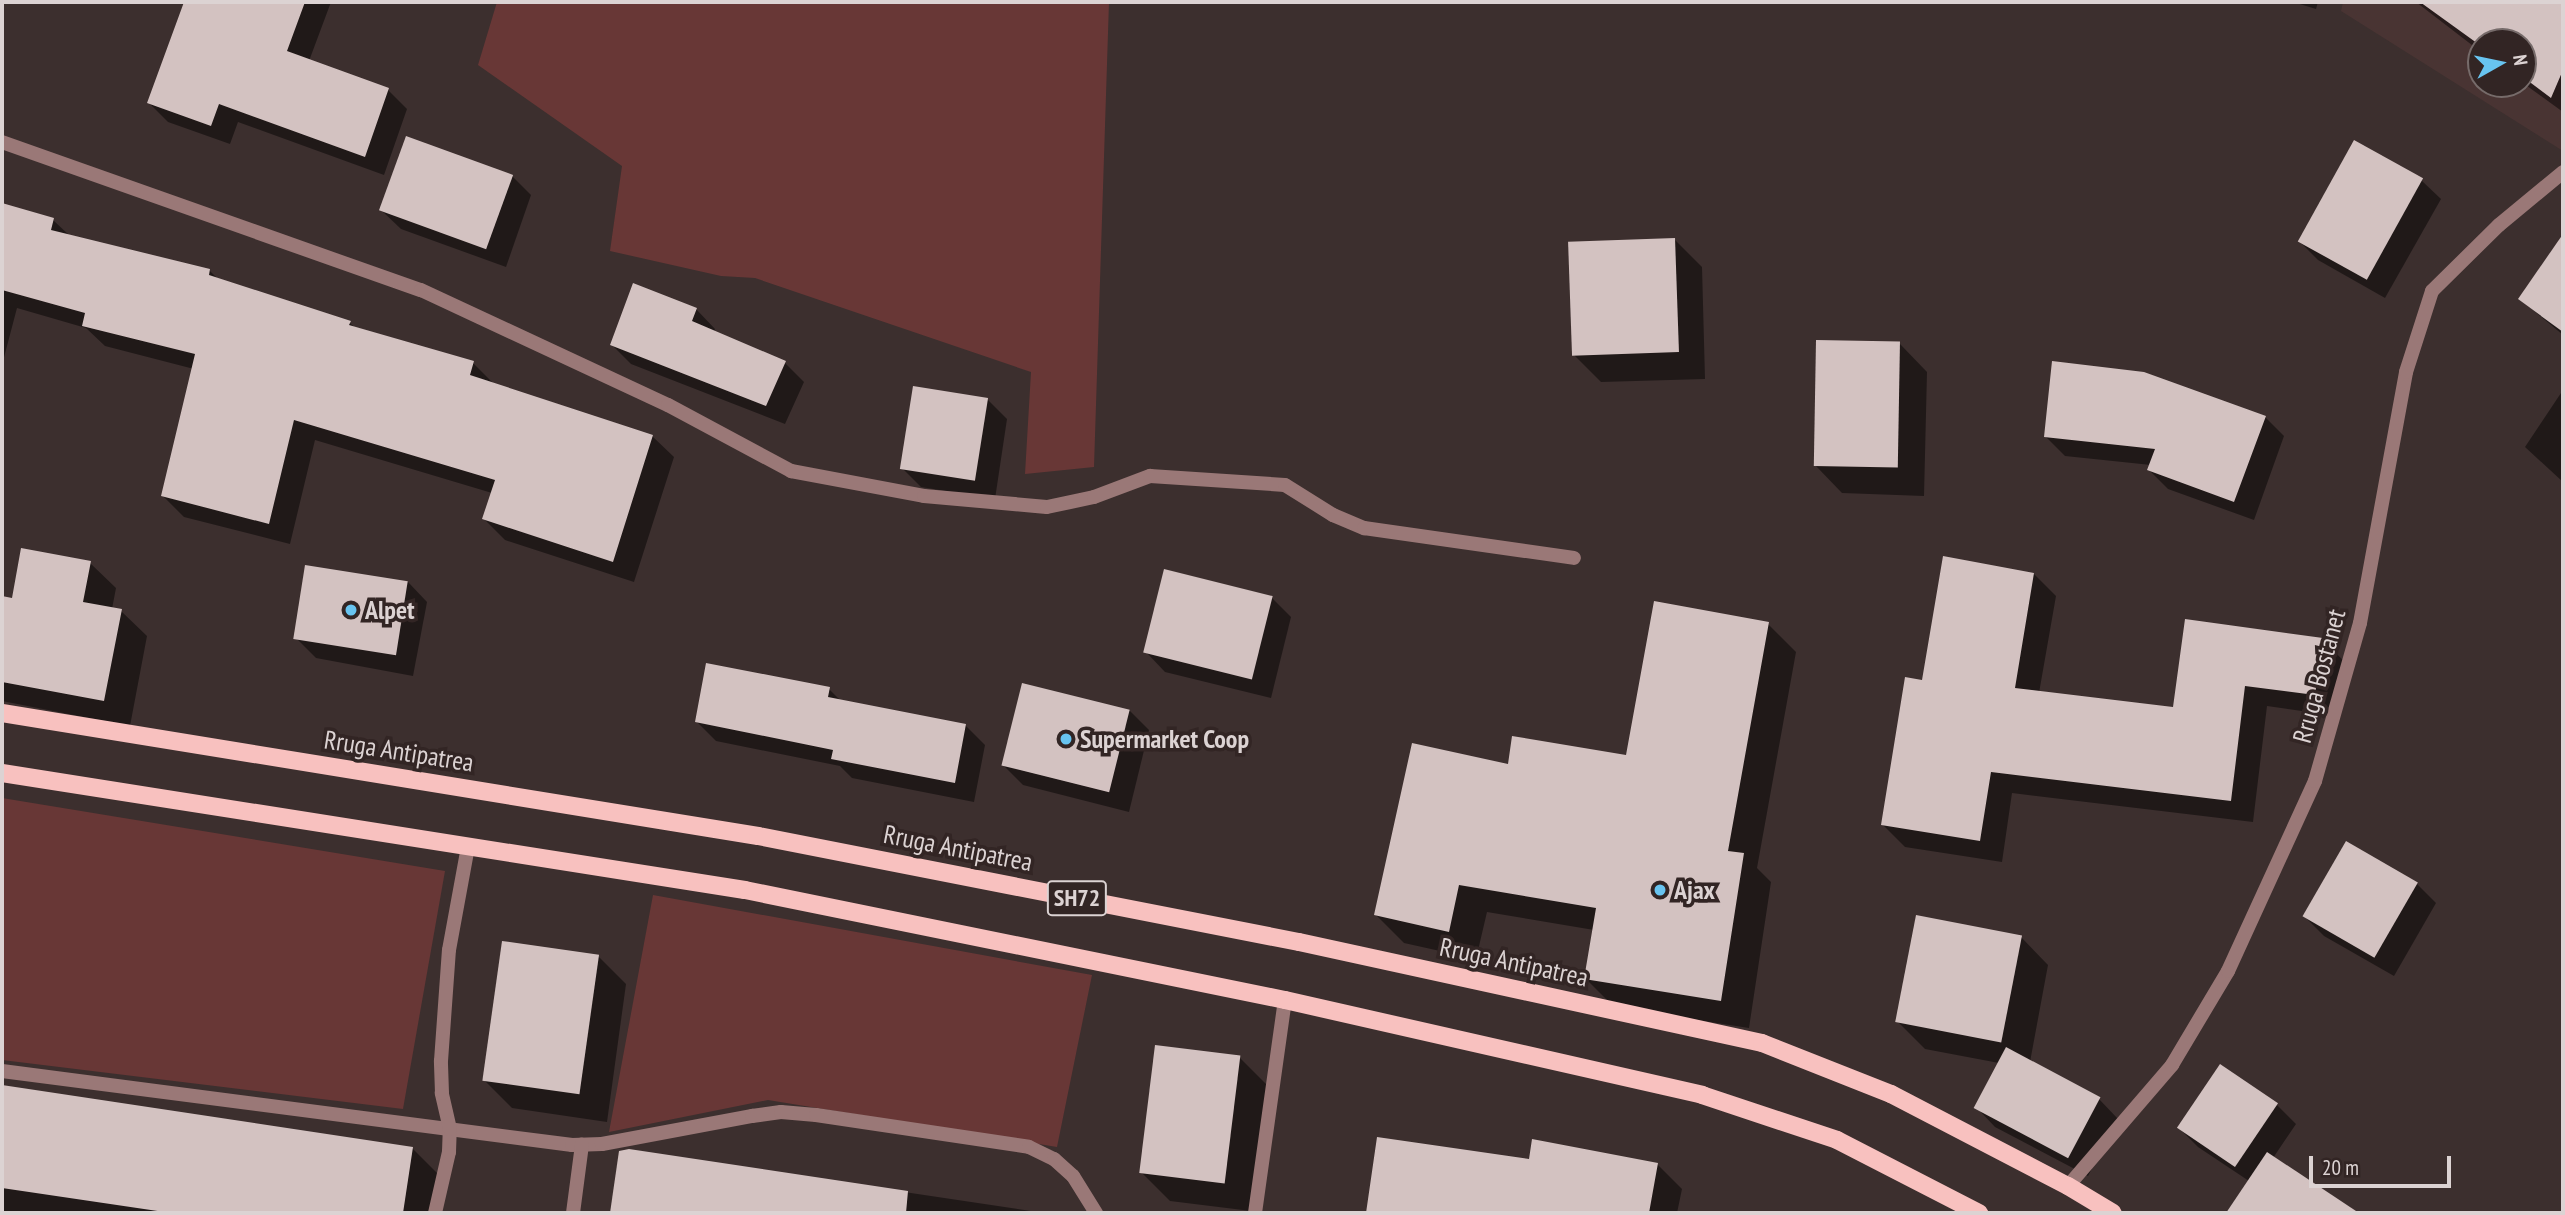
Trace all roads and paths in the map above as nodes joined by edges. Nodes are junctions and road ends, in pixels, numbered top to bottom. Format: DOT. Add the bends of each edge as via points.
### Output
graph roads {
  1 [pos="2,142"];
  2 [pos="2563,172"];
  3 [pos="1574,558"];
  4 [pos="2,713"];
  5 [pos="2,773"];
  6 [pos="468,846"];
  7 [pos="1284,1000"];
  8 [pos="2,1071"];
  9 [pos="450,1129"];
  10 [pos="582,1145"];
  11 [pos="2068,1186"];
  12 [pos="435,1213"];
  13 [pos="573,1213"];
  14 [pos="1096,1213"];
  15 [pos="1255,1213"];
  16 [pos="1979,1213"];
  17 [pos="2113,1213"];
  1 -- 3 [label="street" via="421,290 668,405 791,471 924,496 1047,507 1094,497 1150,476 1284,485 1364,528"];
  2 -- 11 [label="street, Rruga Bostanet" via="2498,225 2431,291 2406,372 2360,623 2315,781 2228,971 2172,1065"];
  4 -- 11 [label="main road, Rruga Antipatrea / SH72" via="758,836 1298,942 1762,1043 1891,1094"];
  5 -- 6 [label="main road, SH72"];
  6 -- 7 [label="main road, SH72" via="745,890"];
  6 -- 9 [label="street" via="449,950 441,1061"];
  7 -- 15 [label="street"];
  7 -- 16 [label="main road, SH72" via="1702,1095 1837,1140"];
  8 -- 9 [label="street"];
  9 -- 10 [label="street"];
  9 -- 12 [label="street"];
  10 -- 13 [label="street"];
  10 -- 14 [label="street" via="762,1114 824,1116 1029,1147 1055,1159 1073,1176"];
  11 -- 17 [label="main road, Rruga Antipatrea / SH72"];
}
